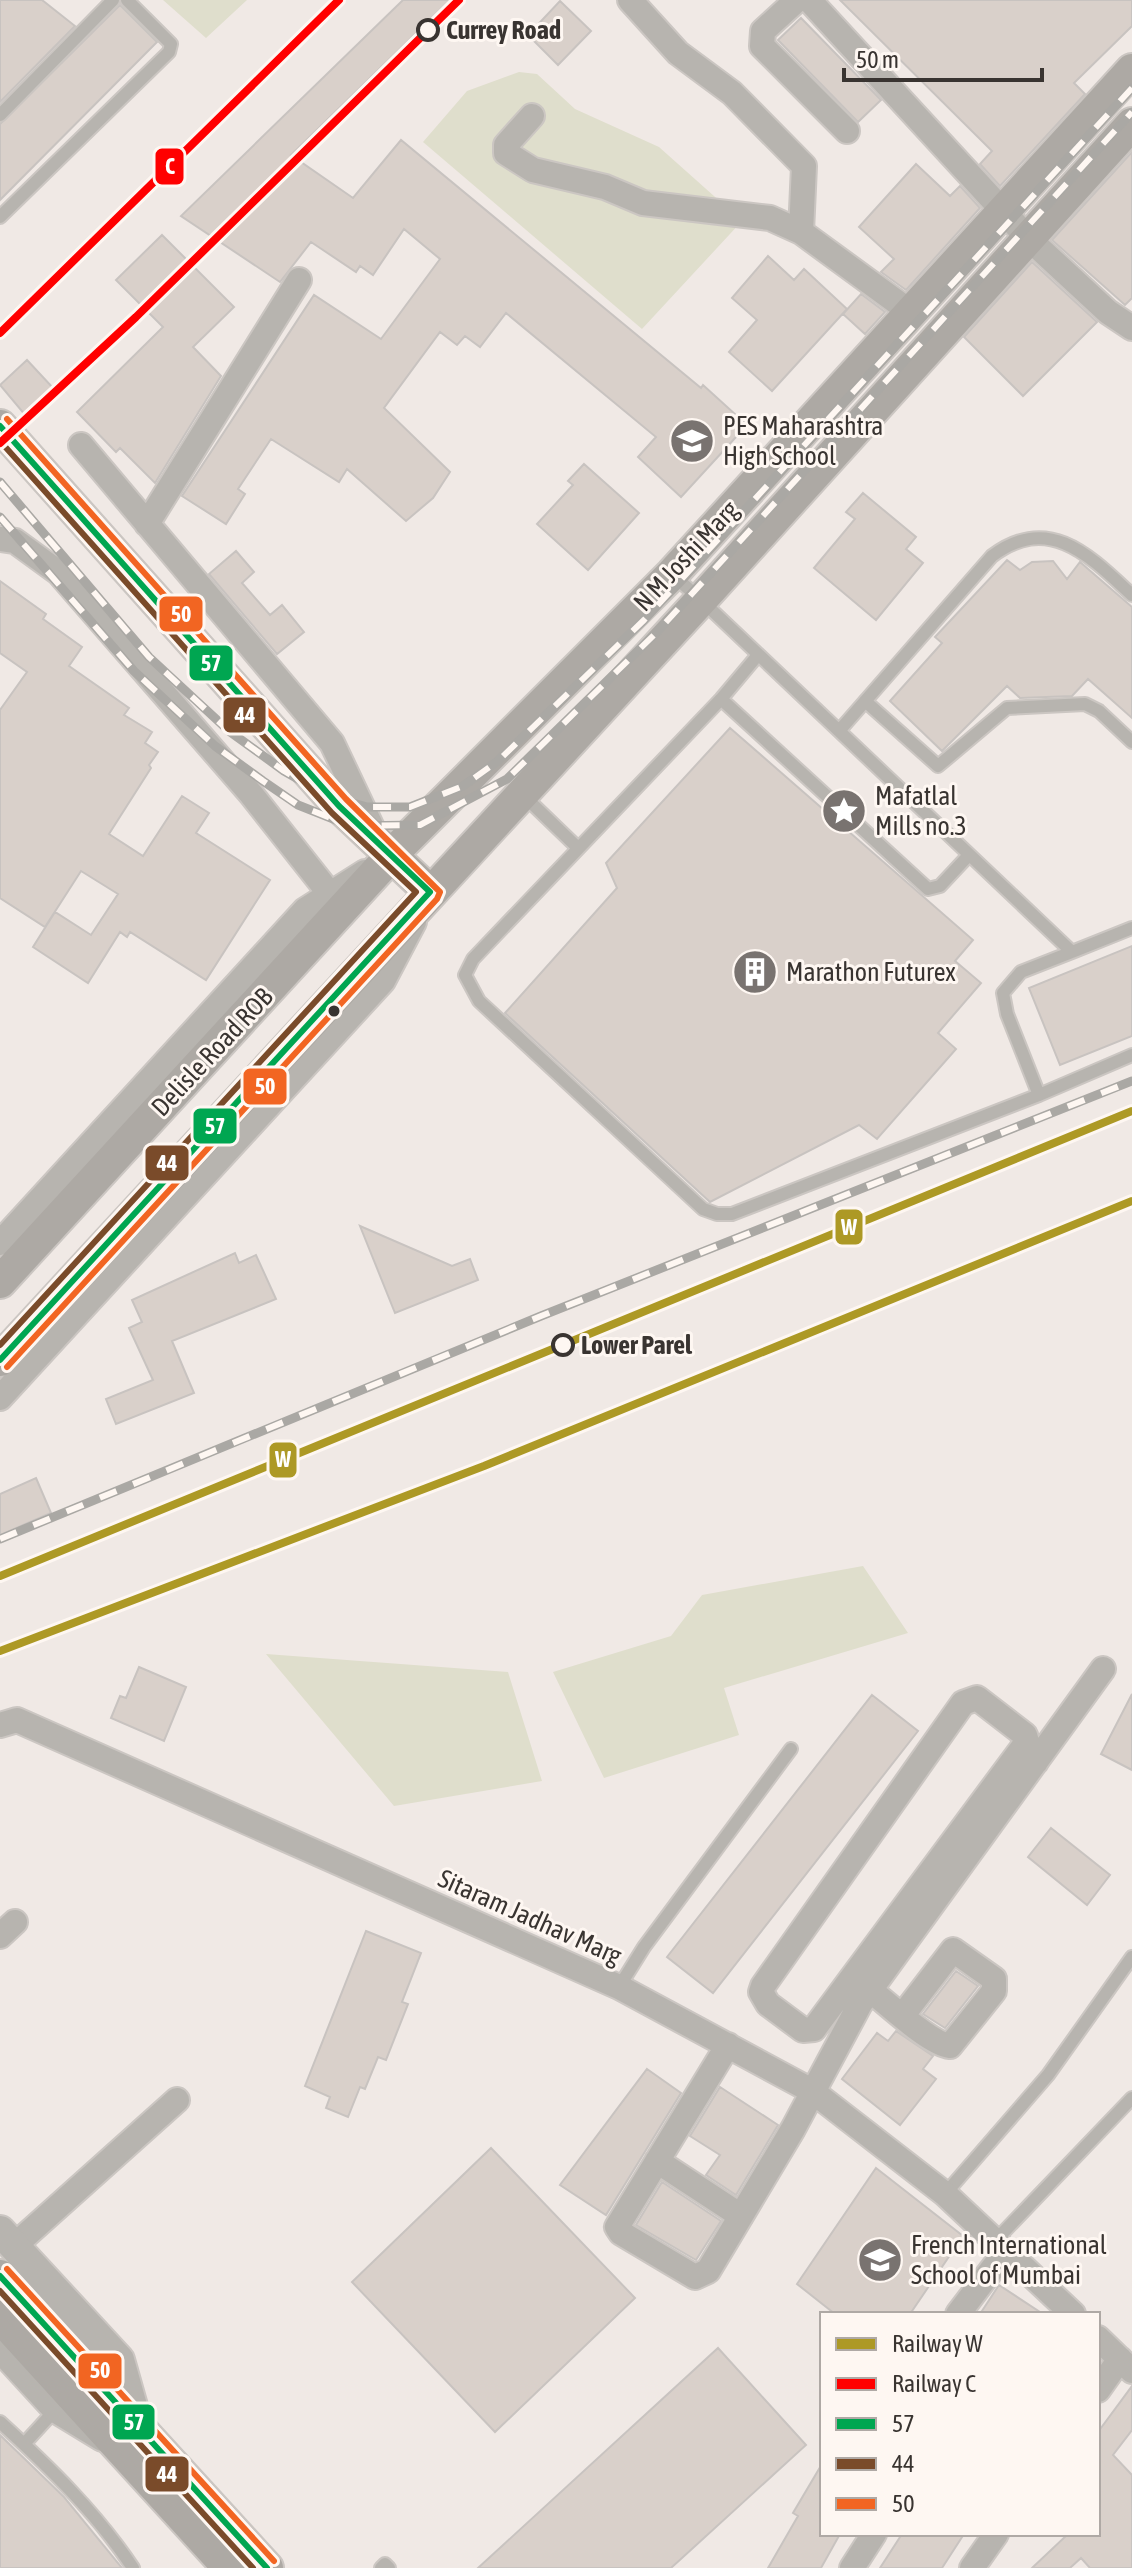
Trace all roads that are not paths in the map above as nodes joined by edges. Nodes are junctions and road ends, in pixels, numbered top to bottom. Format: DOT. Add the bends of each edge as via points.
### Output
graph roads {
  1 [pos="113,0"];
  2 [pos="127,0"];
  3 [pos="630,0"];
  4 [pos="797,0"];
  5 [pos="809,0"];
  6 [pos="1132,70"];
  7 [pos="0,115"];
  8 [pos="532,116"];
  9 [pos="1132,124"];
  10 [pos="847,131"];
  11 [pos="1002,211"];
  12 [pos="0,217"];
  13 [pos="801,232"];
  14 [pos="1027,237"];
  15 [pos="299,280"];
  16 [pos="909,311"];
  17 [pos="1132,328"];
  18 [pos="0,426"];
  19 [pos="81,445"];
  20 [pos="147,524"];
  21 [pos="0,539"];
  22 [pos="672,574"];
  23 [pos="1132,595"];
  24 [pos="701,600"];
  25 [pos="758,655"];
  26 [pos="721,699"];
  27 [pos="865,701"];
  28 [pos="839,731"];
  29 [pos="1132,742"];
  30 [pos="521,793"];
  31 [pos="578,848"];
  32 [pos="385,850"];
  33 [pos="969,855"];
  34 [pos="430,892"];
  35 [pos="330,894"];
  36 [pos="326,927"];
  37 [pos="1132,928"];
  38 [pos="1072,952"];
  39 [pos="1132,1055"];
  40 [pos="1039,1095"];
  41 [pos="0,1243"];
  42 [pos="0,1282"];
  43 [pos="0,1360"];
  44 [pos="0,1398"];
  45 [pos="1103,1669"];
  46 [pos="0,1725"];
  47 [pos="791,1749"];
  48 [pos="1029,1756"];
  49 [pos="1132,1957"];
  50 [pos="619,1987"];
  51 [pos="857,1995"];
  52 [pos="903,2015"];
  53 [pos="728,2045"];
  54 [pos="812,2091"];
  55 [pos="1132,2098"];
  56 [pos="177,2100"];
  57 [pos="657,2161"];
  58 [pos="945,2194"];
  59 [pos="741,2216"];
  60 [pos="7,2238"];
  61 [pos="1001,2246"];
  62 [pos="0,2276"];
  63 [pos="959,2312"];
  64 [pos="1071,2312"];
  65 [pos="0,2317"];
  66 [pos="1100,2340"];
  67 [pos="0,2346"];
  68 [pos="1126,2365"];
  69 [pos="1100,2388"];
  70 [pos="83,2404"];
  71 [pos="0,2422"];
  72 [pos="24,2444"];
  73 [pos="134,2444"];
  74 [pos="873,2536"];
  75 [pos="995,2536"];
  76 [pos="133,2568"];
  77 [pos="229,2568"];
  78 [pos="267,2568"];
  79 [pos="381,2568"];
  80 [pos="389,2568"];
  81 [pos="852,2568"];
  82 [pos="972,2568"];
  1 -- 7 [label="lane"];
  2 -- 12 [label="lane" via="171,44 169,52"];
  3 -- 13 [label="street" via="678,53 732,93 804,166"];
  4 -- 10 [label="street" via="763,31 762,46"];
  5 -- 11 [label="street"];
  6 -- 11 [label="main road, N M Joshi Marg"];
  8 -- 13 [label="street" via="506,145 506,153 533,170 605,187 643,203 770,218"];
  9 -- 14 [label="main road, N M Joshi Marg"];
  11 -- 14 [label="street"];
  11 -- 16 [label="main road, N M Joshi Marg"];
  13 -- 16 [label="street"];
  14 -- 17 [label="street"];
  14 -- 24 [label="main road, N M Joshi Marg"];
  15 -- 20 [label="street"];
  16 -- 22 [label="main road, N M Joshi Marg"];
  18 -- 32 [label="main road" via="339,806"];
  19 -- 20 [label="street"];
  20 -- 32 [label="street" via="332,743"];
  21 -- 35 [label="street" via="15,541 59,573 251,794"];
  22 -- 24 [label="lane"];
  22 -- 32 [label="main road, N M Joshi Marg"];
  23 -- 27 [label="lane" via="1088,554 1067,544 1036,538 1003,548"];
  24 -- 25 [label="lane"];
  24 -- 30 [label="main road, N M Joshi Marg"];
  25 -- 26 [label="lane"];
  25 -- 28 [label="lane"];
  26 -- 31 [label="lane"];
  26 -- 33 [label="lane" via="928,889 940,886"];
  27 -- 28 [label="lane"];
  27 -- 29 [label="lane" via="938,766 1007,708 1085,704"];
  28 -- 33 [label="lane"];
  30 -- 31 [label="lane"];
  30 -- 34 [label="main road, N M Joshi Marg"];
  31 -- 40 [label="lane" via="473,959 465,975 468,986 703,1209 732,1214"];
  32 -- 34 [label="main road"];
  32 -- 35 [label="street"];
  32 -- 36 [label="main road, N M Joshi Marg"];
  33 -- 38 [label="lane"];
  34 -- 43 [label="main road, Delisle Road ROB"];
  34 -- 44 [label="street" via="383,981"];
  35 -- 41 [label="street" via="305,910"];
  36 -- 42 [label="main road, Delisle Road ROB"];
  37 -- 38 [label="lane"];
  38 -- 40 [label="lane" via="1021,972 1003,993"];
  39 -- 40 [label="lane"];
  45 -- 48 [label="street"];
  46 -- 50 [label="street, Sitaram Jadhav Marg" via="17,1720"];
  47 -- 50 [label="lane"];
  48 -- 51 [label="street"];
  48 -- 51 [label="street" via="1027,1738 1014,1727 977,1698 963,1703 761,1992 768,2004 808,2032"];
  49 -- 58 [label="lane" via="1048,2075"];
  50 -- 53 [label="street, Sitaram Jadhav Marg"];
  51 -- 52 [label="street"];
  51 -- 54 [label="street"];
  53 -- 54 [label="street, Sitaram Jadhav Marg"];
  53 -- 57 [label="street"];
  54 -- 58 [label="street, Sitaram Jadhav Marg"];
  54 -- 59 [label="street"];
  55 -- 61 [label="lane"];
  56 -- 60 [label="street"];
  57 -- 59 [label="street"];
  57 -- 59 [label="street" via="619,2219 621,2233 700,2277"];
  58 -- 61 [label="street, Sitaram Jadhav Marg"];
  60 -- 73 [label="street" via="119,2360"];
  61 -- 63 [label="street"];
  61 -- 64 [label="street, Sitaram Jadhav Marg"];
  62 -- 70 [label="main road"];
  65 -- 70 [label="main road"];
  66 -- 68 [label="street"];
  67 -- 70 [label="street"];
  68 -- 69 [label="street"];
  70 -- 72 [label="lane"];
  70 -- 73 [label="main road"];
  70 -- 73 [label="street"];
  71 -- 72 [label="lane"];
  72 -- 76 [label="lane" via="59,2476"];
  73 -- 77 [label="main road"];
  73 -- 78 [label="main road"];
  74 -- 81 [label="street"];
  75 -- 82 [label="street"];
  79 -- 80 [label="lane"];
}
